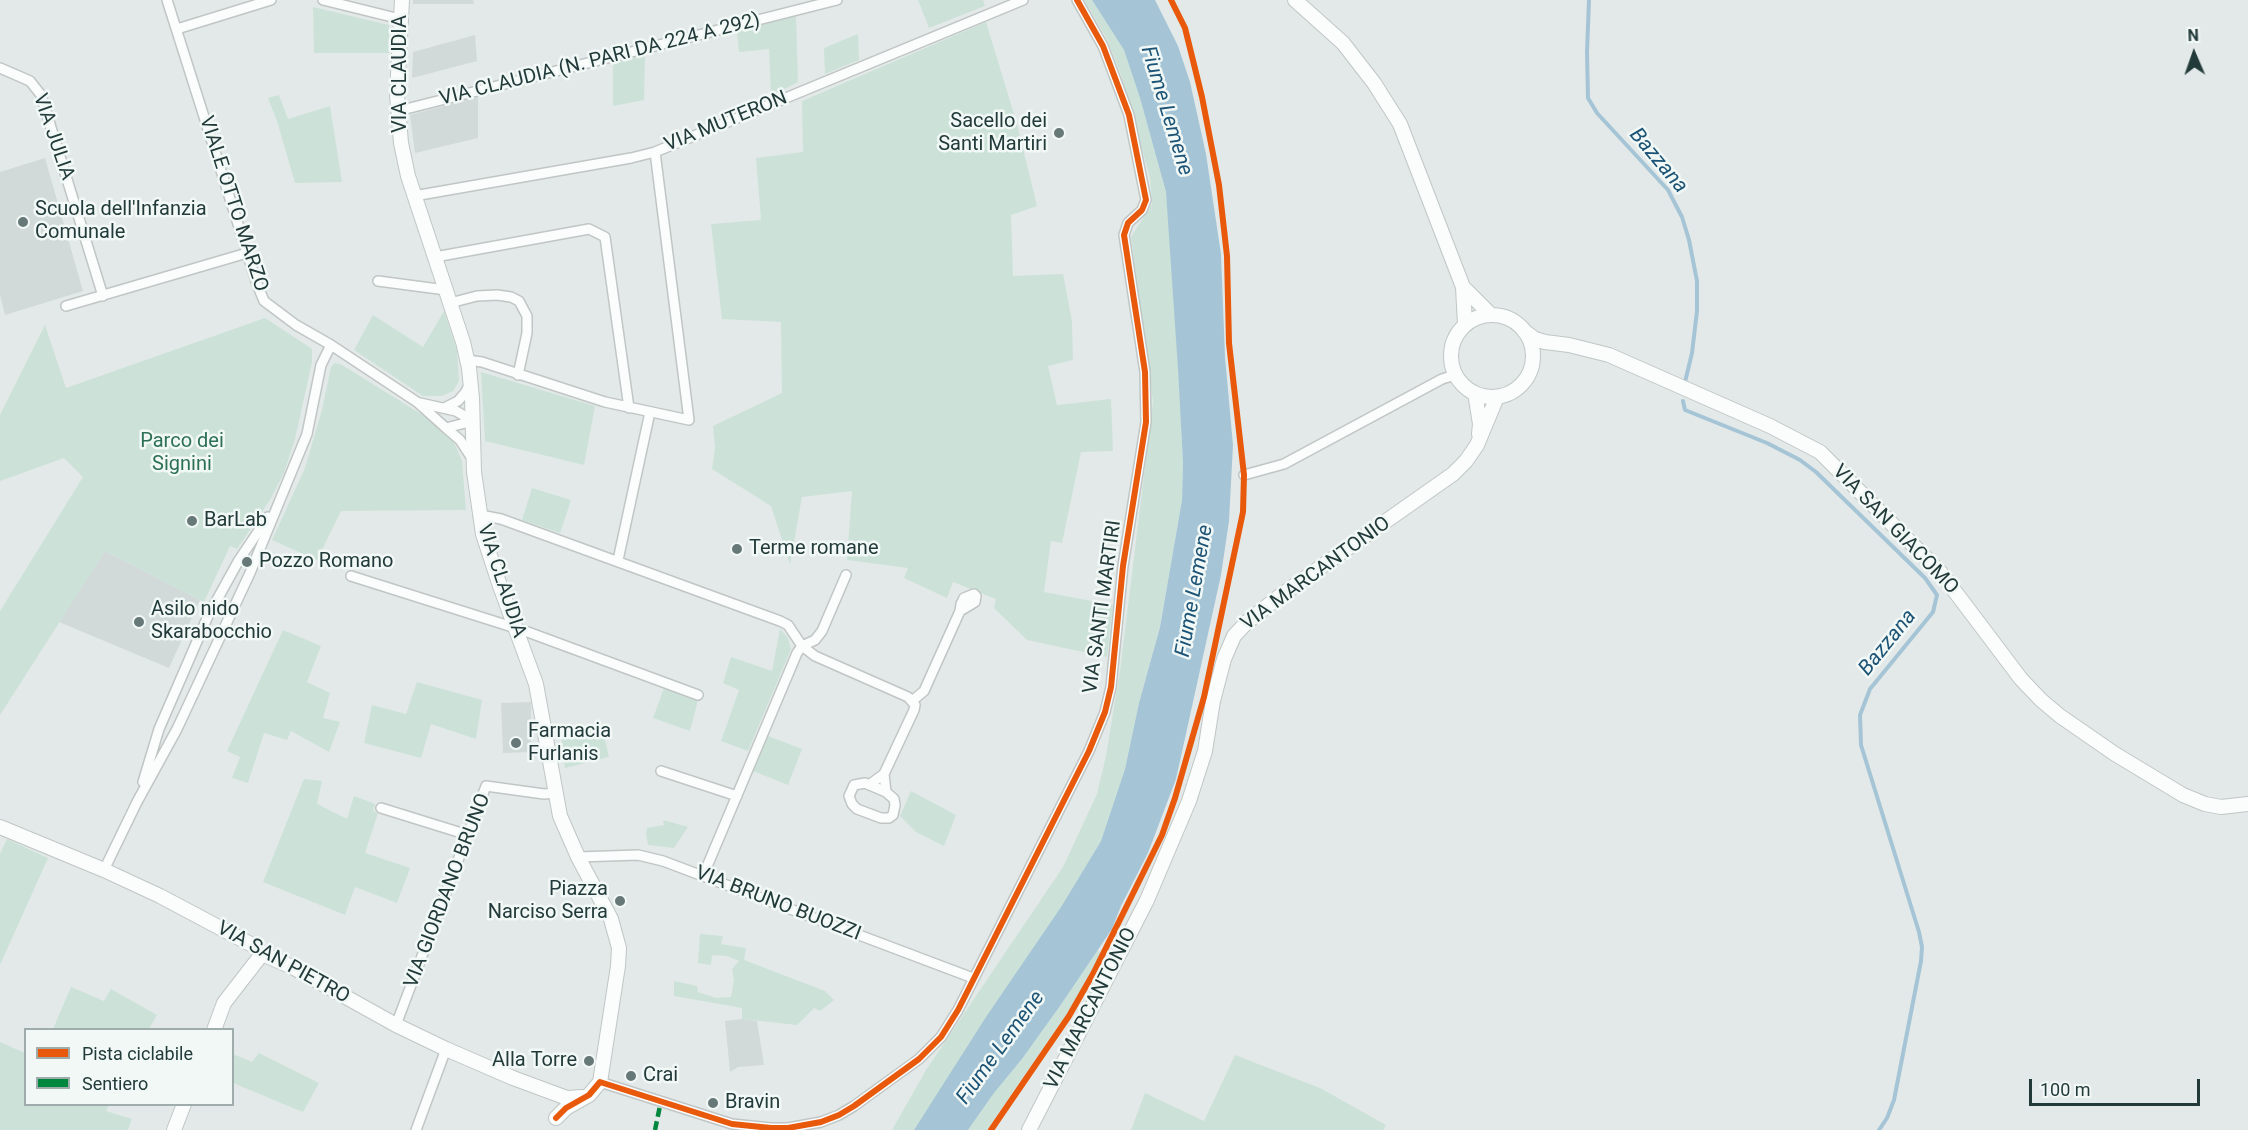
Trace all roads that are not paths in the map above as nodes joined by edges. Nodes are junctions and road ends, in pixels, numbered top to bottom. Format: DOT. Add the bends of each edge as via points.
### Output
graph roads {
  1 [pos="167,0"];
  2 [pos="271,0"];
  3 [pos="323,0"];
  4 [pos="402,0"];
  5 [pos="837,0"];
  6 [pos="1023,0"];
  7 [pos="1077,0"];
  8 [pos="1295,0"];
  9 [pos="400,19"];
  10 [pos="177,29"];
  11 [pos="0,68"];
  12 [pos="399,111"];
  13 [pos="655,152"];
  14 [pos="414,196"];
  15 [pos="247,253"];
  16 [pos="435,257"];
  17 [pos="378,281"];
  18 [pos="1463,287"];
  19 [pos="103,296"];
  20 [pos="448,297"];
  21 [pos="66,306"];
  22 [pos="1491,315"];
  23 [pos="1465,324"];
  24 [pos="1524,331"];
  25 [pos="331,345"];
  26 [pos="1560,345"];
  27 [pos="466,360"];
  28 [pos="1532,365"];
  29 [pos="518,375"];
  30 [pos="1455,375"];
  31 [pos="471,381"];
  32 [pos="1475,393"];
  33 [pos="1497,396"];
  34 [pos="417,402"];
  35 [pos="444,408"];
  36 [pos="628,408"];
  37 [pos="650,412"];
  38 [pos="473,421"];
  39 [pos="446,428"];
  40 [pos="1477,445"];
  41 [pos="473,460"];
  42 [pos="1245,475"];
  43 [pos="278,503"];
  44 [pos="480,515"];
  45 [pos="618,560"];
  46 [pos="846,575"];
  47 [pos="351,576"];
  48 [pos="960,611"];
  49 [pos="516,629"];
  50 [pos="802,646"];
  51 [pos="698,695"];
  52 [pos="912,700"];
  53 [pos="661,771"];
  54 [pos="884,774"];
  55 [pos="869,785"];
  56 [pos="886,792"];
  57 [pos="555,793"];
  58 [pos="736,796"];
  59 [pos="137,802"];
  60 [pos="2248,804"];
  61 [pos="381,808"];
  62 [pos="0,827"];
  63 [pos="468,835"];
  64 [pos="578,857"];
  65 [pos="104,870"];
  66 [pos="703,876"];
  67 [pos="262,954"];
  68 [pos="973,978"];
  69 [pos="396,1025"];
  70 [pos="214,1028"];
  71 [pos="446,1049"];
  72 [pos="600,1082"];
  73 [pos="183,1106"];
  74 [pos="566,1108"];
  75 [pos="174,1130"];
  76 [pos="416,1130"];
  77 [pos="1029,1130"];
  1 -- 10 [label="street, VIALE OTTO MARZO"];
  2 -- 10 [label="street"];
  3 -- 9 [label="street"];
  4 -- 9 [label="street, VIA CLAUDIA"];
  5 -- 12 [label="street, VIA CLAUDIA (N. PARI DA 224 A 292)"];
  6 -- 13 [label="street, VIA MUTERON"];
  7 -- 68 [label="street, VIA SANTI MARTIRI" via="1103,46 1129,115 1146,193 1144,207 1128,223 1124,235 1145,372 1146,422 1105,712 1089,751"];
  8 -- 18 [label="street" via="1342,43 1400,124"];
  9 -- 12 [label="street, VIA CLAUDIA"];
  10 -- 15 [label="street, VIALE OTTO MARZO"];
  11 -- 19 [label="street, VIA JULIA" via="30,81 41,95"];
  12 -- 14 [label="street, VIA CLAUDIA" via="402,149"];
  13 -- 14 [label="street, VIA MUTERON"];
  13 -- 37 [label="street" via="689,420"];
  14 -- 16 [label="street, VIA CLAUDIA"];
  15 -- 19 [label="street"];
  15 -- 25 [label="street, VIALE OTTO MARZO" via="264,301 296,326"];
  16 -- 20 [label="street, VIA CLAUDIA"];
  16 -- 36 [label="street" via="589,229 605,237"];
  17 -- 20 [label="street"];
  18 -- 22 [label="street"];
  18 -- 23 [label="street"];
  19 -- 21 [label="street"];
  20 -- 27 [label="street, VIA CLAUDIA"];
  20 -- 29 [label="street" via="496,295 519,301 528,333"];
  22 -- 23 [label="street"];
  22 -- 24 [label="street" via="1504,316"];
  23 -- 30 [label="street" via="1451,348"];
  24 -- 26 [label="street, VIA SAN GIACOMO" via="1535,339"];
  24 -- 28 [label="street" via="1532,347"];
  25 -- 34 [label="street, VIALE OTTO MARZO"];
  25 -- 43 [label="street" via="321,365 307,434"];
  26 -- 28 [label="street"];
  26 -- 60 [label="street, VIA SAN GIACOMO" via="1609,355 1820,452 1941,573 2021,679 2060,716 2115,754 2197,801 2221,807"];
  27 -- 29 [label="street"];
  27 -- 31 [label="street, VIA CLAUDIA"];
  28 -- 33 [label="street" via="1520,386"];
  29 -- 36 [label="street"];
  30 -- 32 [label="street"];
  30 -- 42 [label="street" via="1284,464"];
  31 -- 35 [label="street" via="458,401"];
  31 -- 38 [label="street, VIA CLAUDIA"];
  32 -- 33 [label="street"];
  32 -- 40 [label="street" via="1480,424"];
  33 -- 40 [label="street, VIA MARCANTONIO"];
  34 -- 35 [label="street, VIALE OTTO MARZO"];
  34 -- 39 [label="street, VIALE OTTO MARZO"];
  35 -- 38 [label="street, VIALE OTTO MARZO"];
  36 -- 37 [label="street"];
  37 -- 45 [label="street"];
  38 -- 39 [label="street"];
  38 -- 41 [label="street, VIA CLAUDIA"];
  39 -- 41 [label="street, VIALE OTTO MARZO"];
  40 -- 77 [label="street, VIA MARCANTONIO" via="1454,474 1281,595 1234,636 1224,659 1190,801 1147,900"];
  41 -- 44 [label="street, VIA CLAUDIA"];
  43 -- 59 [label="street" via="177,729"];
  43 -- 59 [label="street" via="239,560 208,616 159,729"];
  44 -- 45 [label="street"];
  44 -- 49 [label="street, VIA CLAUDIA" via="487,548"];
  45 -- 50 [label="street" via="780,621 788,625"];
  46 -- 50 [label="street" via="822,631"];
  47 -- 49 [label="street"];
  48 -- 52 [label="street" via="924,691"];
  49 -- 51 [label="street"];
  49 -- 57 [label="street, VIA CLAUDIA" via="536,684"];
  50 -- 52 [label="street" via="815,656"];
  50 -- 58 [label="street"];
  52 -- 54 [label="street" via="914,710"];
  53 -- 58 [label="street"];
  54 -- 55 [label="street"];
  54 -- 56 [label="street"];
  55 -- 56 [label="street"];
  55 -- 56 [label="street" via="854,785 851,790 850,800 857,809 889,818 896,805"];
  57 -- 63 [label="street, VIA GIORDANO BRUNO" via="486,786"];
  57 -- 64 [label="street, VIA CLAUDIA" via="567,836"];
  58 -- 66 [label="street"];
  59 -- 65 [label="street"];
  61 -- 63 [label="street"];
  62 -- 65 [label="street, VIA SAN PIETRO"];
  63 -- 69 [label="street, VIA GIORDANO BRUNO"];
  64 -- 66 [label="street, VIA BRUNO BUOZZI" via="638,855"];
  64 -- 72 [label="street, VIA CLAUDIA" via="611,919 619,948"];
  65 -- 67 [label="street, VIA SAN PIETRO" via="244,940"];
  66 -- 68 [label="street, VIA BRUNO BUOZZI"];
  67 -- 69 [label="street, VIA SAN PIETRO"];
  67 -- 70 [label="street" via="224,1003"];
  68 -- 72 [label="street, VIA SANTI MARTIRI" via="958,1010 919,1059 839,1115 805,1126 732,1124"];
  69 -- 71 [label="street, VIA SAN PIETRO"];
  71 -- 74 [label="street, VIA SAN PIETRO"];
  71 -- 76 [label="street"];
  72 -- 74 [label="street" via="589,1095"];
  73 -- 75 [label="street"];
}
